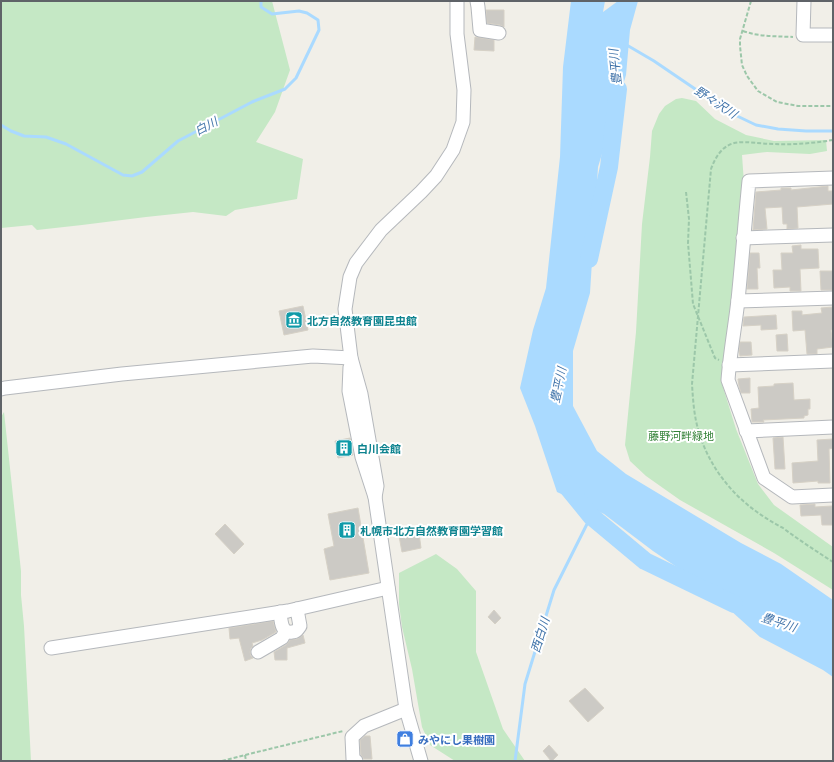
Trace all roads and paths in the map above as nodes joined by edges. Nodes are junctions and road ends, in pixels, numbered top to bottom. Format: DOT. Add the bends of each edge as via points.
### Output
graph roads {
  1 [pos="456,1"];
  2 [pos="477,1"];
  3 [pos="751,1"];
  4 [pos="804,1"];
  5 [pos="743,31"];
  6 [pos="499,33"];
  7 [pos="803,35"];
  8 [pos="833,35"];
  9 [pos="833,106"];
  10 [pos="833,178"];
  11 [pos="686,192"];
  12 [pos="833,235"];
  13 [pos="743,238"];
  14 [pos="833,298"];
  15 [pos="738,302"];
  16 [pos="351,358"];
  17 [pos="833,361"];
  18 [pos="729,365"];
  19 [pos="1,389"];
  20 [pos="833,427"];
  21 [pos="746,431"];
  22 [pos="833,495"];
  23 [pos="388,588"];
  24 [pos="296,609"];
  25 [pos="280,612"];
  26 [pos="285,632"];
  27 [pos="51,648"];
  28 [pos="258,652"];
  29 [pos="406,709"];
  30 [pos="364,726"];
  31 [pos="245,755"];
  32 [pos="222,761"];
  33 [pos="246,761"];
  34 [pos="356,761"];
  35 [pos="421,761"];
  1 -- 16 [label="street" via="464,90 463,122 453,150 436,176 381,230 356,263 350,277 345,309"];
  2 -- 6 [label="street" via="480,30"];
  3 -- 5 [label="path"];
  4 -- 7 [label="street"];
  5 -- 7 [label="path" via="764,36"];
  5 -- 9 [label="path" via="740,39 742,65 758,91 777,102 798,106"];
  7 -- 8 [label="street"];
  10 -- 13 [label="street" via="749,181"];
  11 -- 18 [label="path" via="693,304 715,358"];
  12 -- 13 [label="street"];
  13 -- 15 [label="street"];
  14 -- 15 [label="street"];
  15 -- 18 [label="street"];
  16 -- 19 [label="street" via="313,356 122,374"];
  16 -- 23 [label="street" via="348,390 362,457 375,498"];
  17 -- 18 [label="street"];
  18 -- 21 [label="street" via="728,380"];
  20 -- 21 [label="street"];
  21 -- 22 [label="street" via="764,478 792,497"];
  23 -- 24 [label="street"];
  23 -- 29 [label="street"];
  24 -- 25 [label="street"];
  24 -- 26 [label="street" via="300,626 296,631"];
  25 -- 26 [label="street"];
  25 -- 27 [label="street"];
  26 -- 28 [label="street" via="282,638"];
  29 -- 30 [label="street"];
  29 -- 35 [label="street"];
  30 -- 31 [label="path"];
  30 -- 34 [label="street" via="352,737 353,759"];
  31 -- 32 [label="path"];
  31 -- 33 [label="path"];
}
